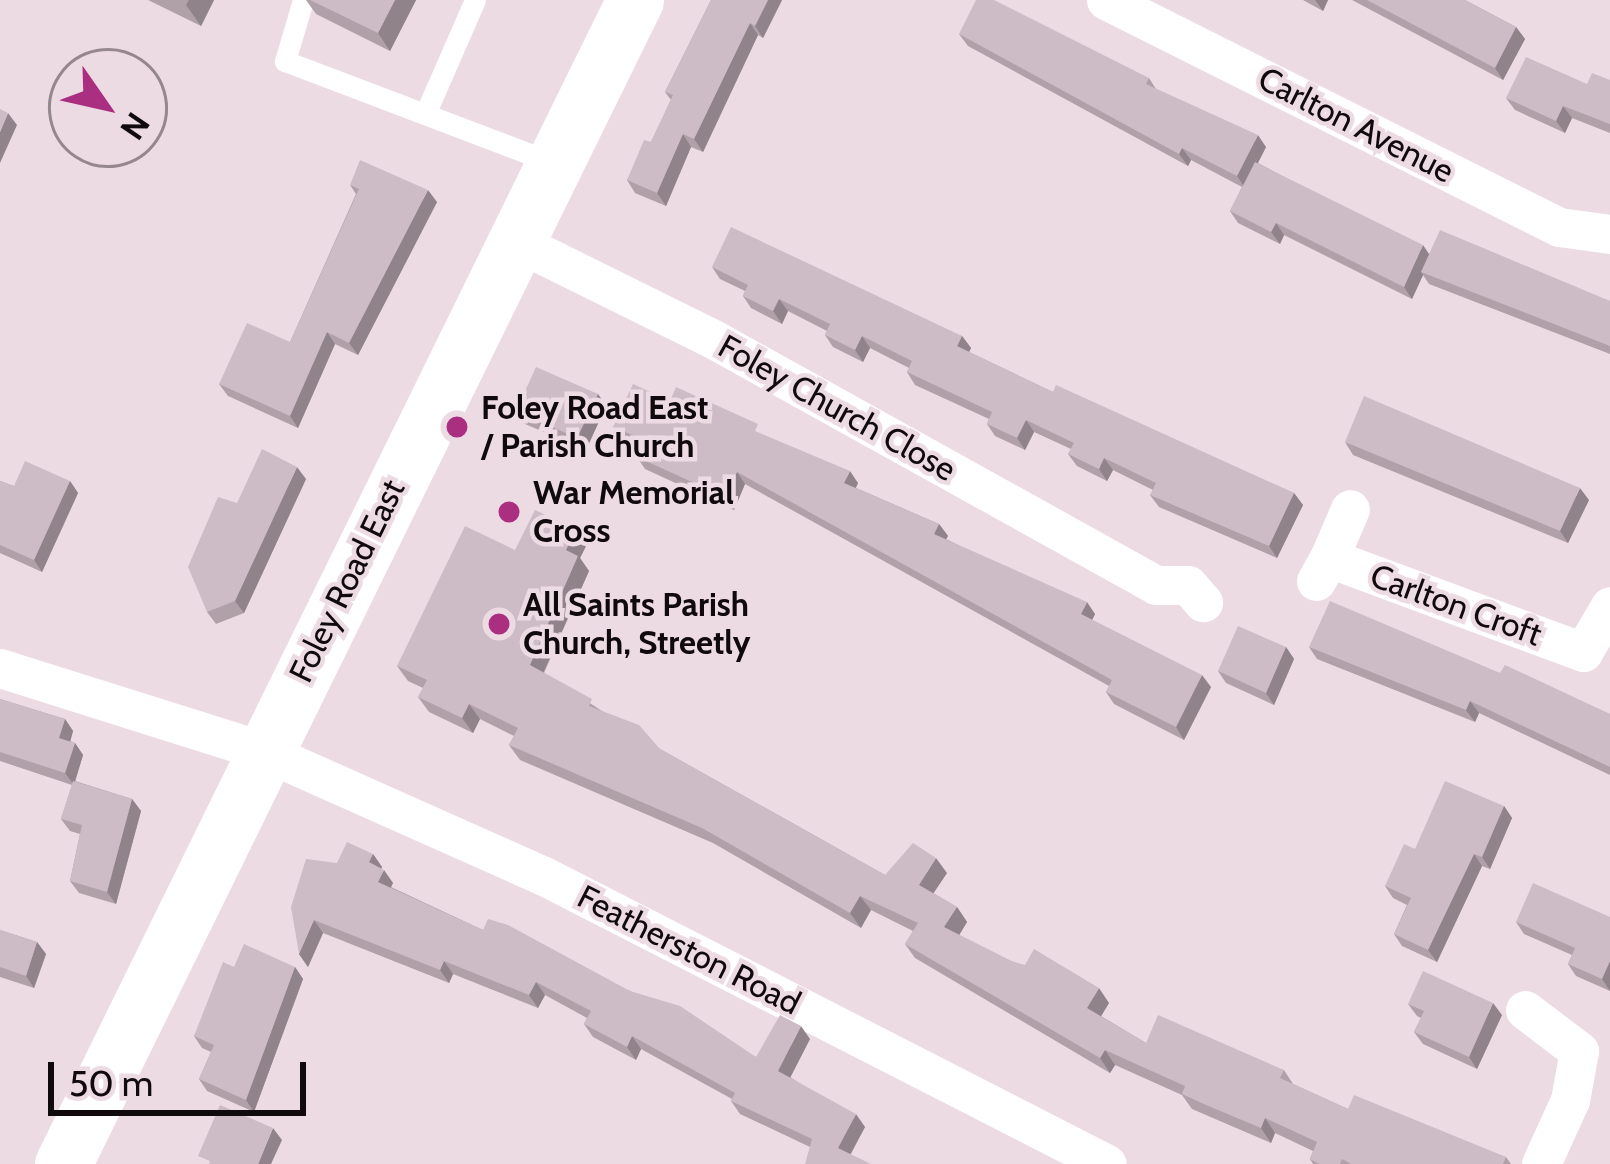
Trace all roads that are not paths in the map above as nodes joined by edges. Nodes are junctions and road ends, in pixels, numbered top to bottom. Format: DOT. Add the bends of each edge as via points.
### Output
graph roads {
  1 [pos="303,0"];
  2 [pos="475,0"];
  3 [pos="634,0"];
  4 [pos="1106,0"];
  5 [pos="426,112"];
  6 [pos="554,164"];
  7 [pos="1610,234"];
  8 [pos="513,240"];
  9 [pos="1350,508"];
  10 [pos="1203,602"];
  11 [pos="1610,606"];
  12 [pos="1597,660"];
  13 [pos="0,668"];
  14 [pos="263,751"];
  15 [pos="1525,1010"];
  16 [pos="63,1164"];
  17 [pos="1108,1164"];
  18 [pos="1540,1164"];
  1 -- 5 [label="lane" via="285,61"];
  2 -- 5 [label="lane"];
  3 -- 6 [label="main road, Foley Road East"];
  4 -- 7 [label="street, Carlton Avenue" via="1559,227"];
  5 -- 6 [label="lane"];
  6 -- 8 [label="main road, Foley Road East"];
  8 -- 10 [label="street, Foley Church Close" via="715,340 1155,599 1188,585"];
  8 -- 14 [label="main road, Foley Road East"];
  9 -- 12 [label="street, Carlton Croft" via="1323,570"];
  11 -- 12 [label="street, Carlton Croft"];
  13 -- 14 [label="street, Featherston Road"];
  14 -- 16 [label="main road, Foley Road East"];
  14 -- 17 [label="street, Featherston Road" via="544,876"];
  15 -- 18 [label="street" via="1579,1051 1570,1100"];
}
